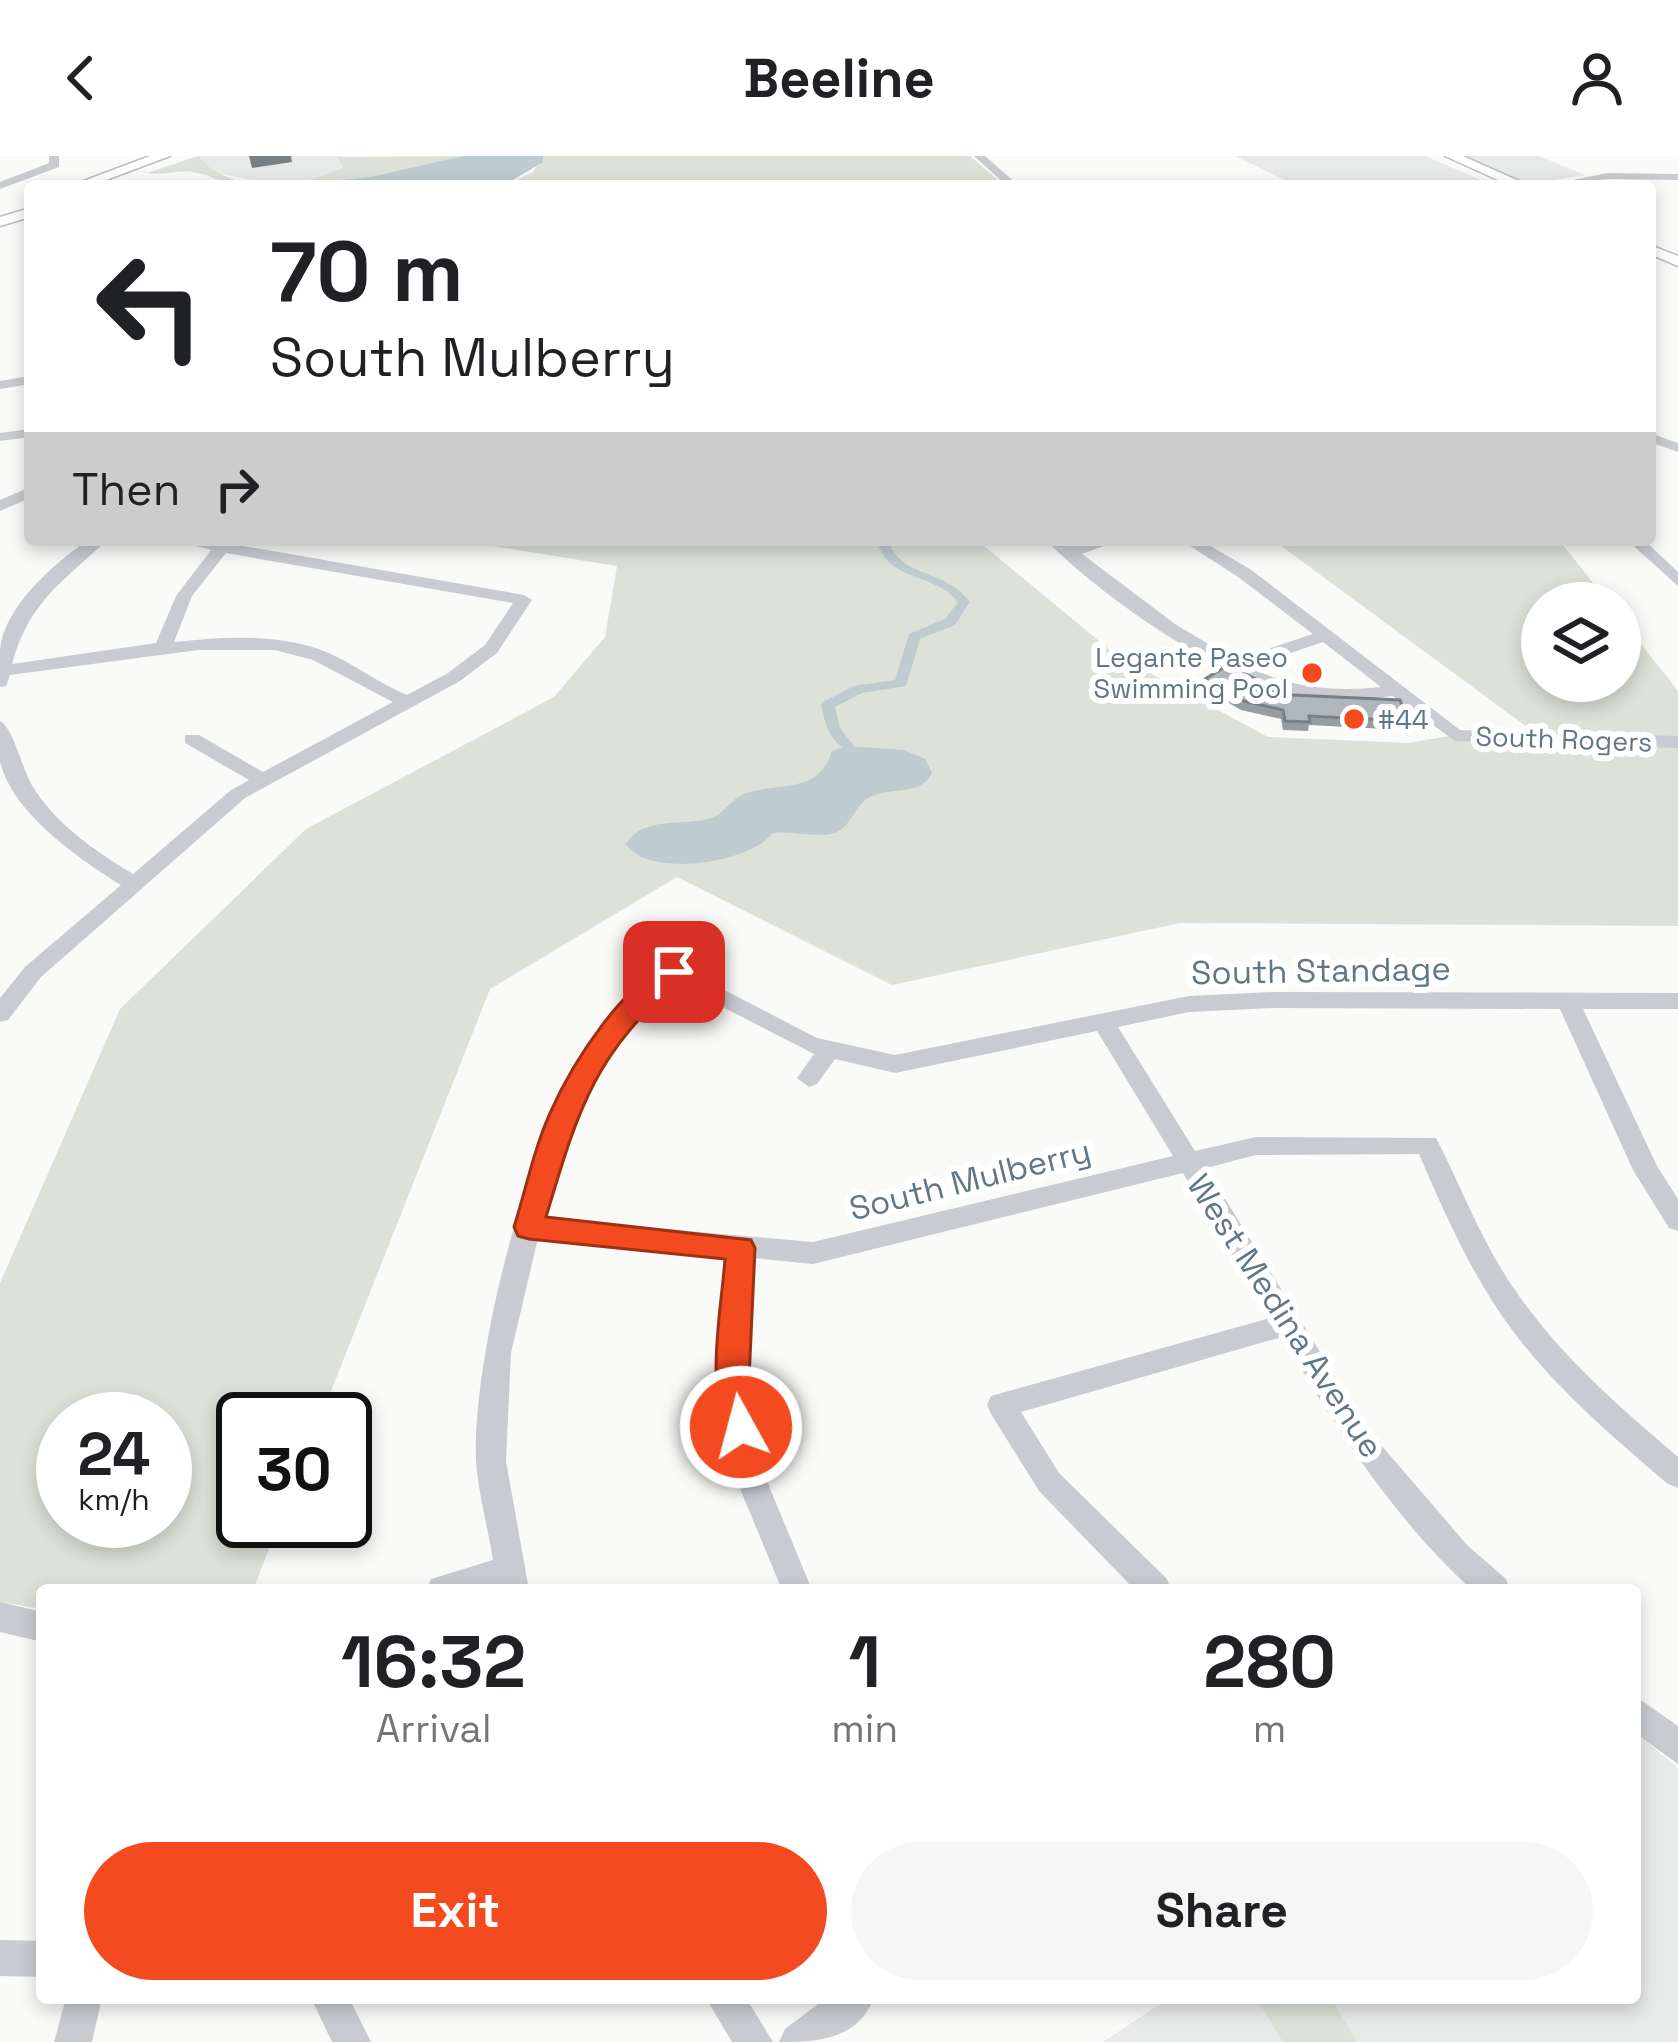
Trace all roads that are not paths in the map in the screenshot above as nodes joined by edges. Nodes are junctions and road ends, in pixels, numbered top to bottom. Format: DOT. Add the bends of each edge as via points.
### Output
graph roads {
  1 [pos="979,156"];
  2 [pos="1452,156"];
  3 [pos="1435,157"];
  4 [pos="169,158"];
  5 [pos="58,160"];
  6 [pos="1678,177"];
  7 [pos="22,179"];
  8 [pos="26,180"];
  9 [pos="97,180"];
  10 [pos="116,180"];
  11 [pos="1007,180"];
  12 [pos="1488,180"];
  13 [pos="1508,180"];
  14 [pos="1590,180"];
  15 [pos="0,186"];
  16 [pos="90,546"];
  17 [pos="204,546"];
  18 [pos="1062,546"];
  19 [pos="1199,546"];
  20 [pos="1642,546"];
  21 [pos="220,550"];
  22 [pos="1678,550"];
  23 [pos="1650,553"];
  24 [pos="1678,581"];
  25 [pos="1324,636"];
  26 [pos="163,651"];
  27 [pos="1237,665"];
  28 [pos="1,671"];
  29 [pos="0,685"];
  30 [pos="1393,691"];
  31 [pos="406,701"];
  32 [pos="0,727"];
  33 [pos="192,739"];
  34 [pos="1678,742"];
  35 [pos="261,779"];
  36 [pos="133,883"];
  37 [pos="1568,1001"];
  38 [pos="1678,1001"];
  39 [pos="3,1003"];
  40 [pos="1103,1021"];
  41 [pos="829,1050"];
  42 [pos="809,1078"];
  43 [pos="1185,1160"];
  44 [pos="1678,1221"];
  45 [pos="529,1227"];
  46 [pos="740,1248"];
  47 [pos="1285,1325"];
  48 [pos="1678,1475"];
  49 [pos="512,1580"];
  50 [pos="795,1584"];
  51 [pos="1150,1584"];
  52 [pos="1488,1584"];
  53 [pos="0,1617"];
  54 [pos="36,1626"];
  55 [pos="1641,1717"];
  56 [pos="1678,1747"];
  57 [pos="0,1958"];
  58 [pos="36,1959"];
  59 [pos="83,2004"];
  60 [pos="332,2004"];
  61 [pos="728,2004"];
  62 [pos="848,2004"];
  63 [pos="73,2042"];
  64 [pos="352,2042"];
  65 [pos="754,2042"];
  66 [pos="798,2042"];
  1 -- 11 [label="street"];
  2 -- 13 [label="main road"];
  3 -- 12 [label="main road"];
  4 -- 9 [label="main road"];
  4 -- 10 [label="main road"];
  5 -- 7 [label="street"];
  6 -- 14 [label="street"];
  7 -- 8 [label="street"];
  7 -- 15 [label="street"];
  16 -- 28 [label="street" via="39,591"];
  17 -- 21 [label="street"];
  18 -- 27 [label="street" via="1181,638"];
  19 -- 25 [label="street, South Rogers"];
  20 -- 23 [label="street"];
  21 -- 26 [label="street" via="188,585"];
  21 -- 31 [label="street" via="524,601 477,661"];
  22 -- 23 [label="street"];
  23 -- 24 [label="street"];
  25 -- 27 [label="street"];
  25 -- 30 [label="street, South Rogers"];
  26 -- 28 [label="street"];
  26 -- 31 [label="street" via="269,643 343,665"];
  27 -- 30 [label="street" via="1294,693"];
  28 -- 29 [label="street"];
  30 -- 34 [label="street, South Rogers" via="1455,736"];
  31 -- 35 [label="street"];
  32 -- 36 [label="street" via="5,758 32,804 75,848"];
  33 -- 35 [label="street"];
  35 -- 36 [label="street"];
  36 -- 39 [label="street"];
  37 -- 38 [label="street, South Standage"];
  37 -- 40 [label="street, South Standage" via="1274,1000 1189,1004"];
  37 -- 44 [label="street"];
  40 -- 41 [label="street, South Standage" via="895,1064"];
  40 -- 43 [label="street, West Medina Avenue"];
  41 -- 42 [label="street"];
  41 -- 45 [label="street, South Standage" via="674,972 629,1009 594,1058 564,1112"];
  43 -- 46 [label="street, South Mulberry" via="813,1253"];
  43 -- 47 [label="street, West Medina Avenue"];
  43 -- 48 [label="street, South Mulberry" via="1256,1146 1427,1145 1468,1237 1520,1318 1605,1413"];
  45 -- 46 [label="street, South Mulberry"];
  45 -- 49 [label="street" via="497,1353 491,1461"];
  46 -- 50 [label="street" via="733,1380 749,1474"];
  47 -- 51 [label="street" via="1000,1405 1049,1482"];
  47 -- 52 [label="street, West Medina Avenue" via="1359,1440"];
  53 -- 54 [label="street"];
  55 -- 56 [label="street"];
  57 -- 58 [label="street"];
  59 -- 63 [label="street"];
  60 -- 64 [label="street"];
  61 -- 65 [label="street"];
  62 -- 66 [label="street"];
}
